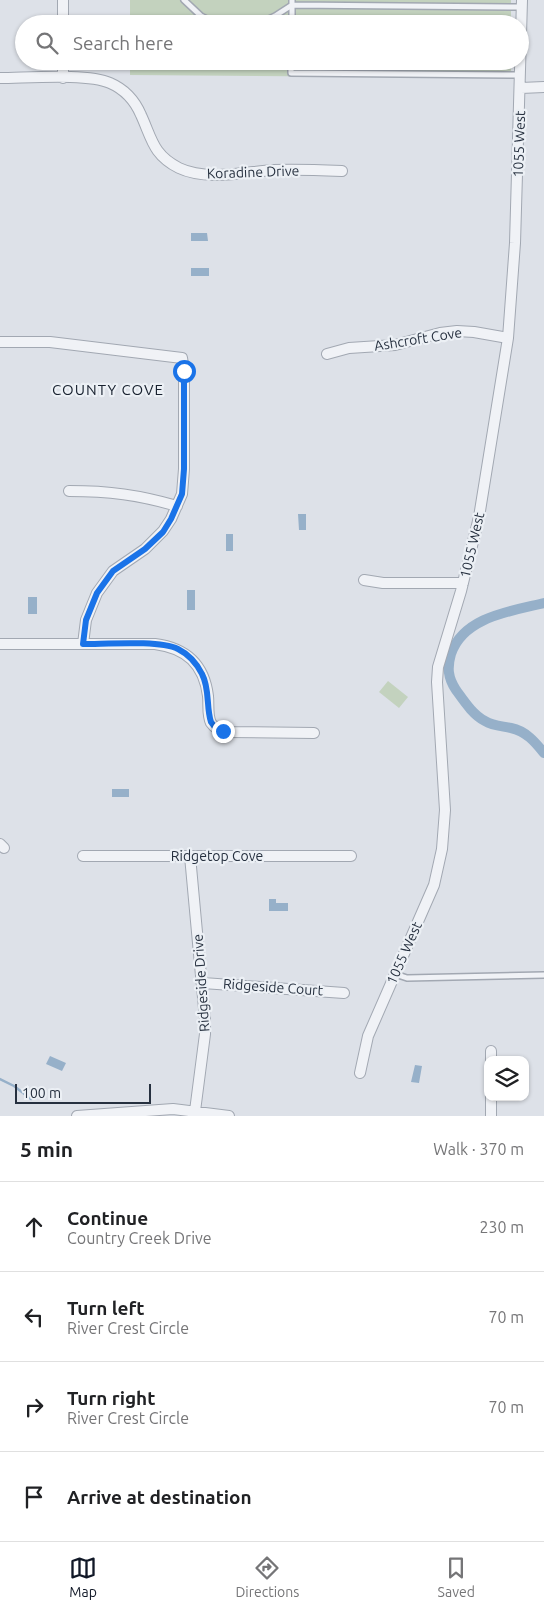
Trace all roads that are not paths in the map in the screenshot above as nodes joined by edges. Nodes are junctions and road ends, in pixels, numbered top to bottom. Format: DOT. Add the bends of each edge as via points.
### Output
graph roads {
  1 [pos="63,0"];
  2 [pos="184,0"];
  3 [pos="292,2"];
  4 [pos="522,4"];
  5 [pos="63,15"];
  6 [pos="200,15"];
  7 [pos="276,15"];
  8 [pos="292,15"];
  9 [pos="63,70"];
  10 [pos="291,70"];
  11 [pos="521,70"];
  12 [pos="521,75"];
  13 [pos="0,78"];
  14 [pos="63,78"];
  15 [pos="544,87"];
  16 [pos="520,88"];
  17 [pos="342,171"];
  18 [pos="508,338"];
  19 [pos="0,342"];
  20 [pos="327,354"];
  21 [pos="69,492"];
  22 [pos="178,506"];
  23 [pos="364,580"];
  24 [pos="463,582"];
  25 [pos="0,644"];
  26 [pos="83,644"];
  27 [pos="314,733"];
  28 [pos="83,856"];
  29 [pos="190,856"];
  30 [pos="350,856"];
  31 [pos="394,974"];
  32 [pos="544,975"];
  33 [pos="203,983"];
  34 [pos="344,993"];
  35 [pos="360,1073"];
  36 [pos="491,1101"];
  37 [pos="195,1111"];
  38 [pos="77,1116"];
  39 [pos="229,1116"];
  40 [pos="491,1116"];
  1 -- 5 [label="street"];
  2 -- 6 [label="lane"];
  3 -- 4 [label="lane"];
  3 -- 7 [label="lane"];
  3 -- 8 [label="lane"];
  9 -- 14 [label="street"];
  10 -- 12 [label="lane" via="291,73"];
  11 -- 12 [label="street, 1055 West"];
  12 -- 16 [label="street, 1055 West"];
  13 -- 14 [label="street, Koradine Drive"];
  14 -- 17 [label="street, Koradine Drive" via="100,80 119,88 136,105 160,155 193,173"];
  15 -- 16 [label="street"];
  16 -- 18 [label="street, 1055 West" via="516,242"];
  18 -- 20 [label="street, Ashcroft Cove" via="457,331 395,345 349,348"];
  18 -- 24 [label="street, 1055 West" via="479,517"];
  19 -- 22 [label="street" via="50,342 182,358 184,482"];
  21 -- 22 [label="street" via="121,493"];
  22 -- 26 [label="street" via="154,541 113,571 101,587 86,620"];
  23 -- 24 [label="street"];
  24 -- 31 [label="street, 1055 West" via="438,667 445,810 442,849 434,885"];
  25 -- 26 [label="street"];
  26 -- 27 [label="street" via="155,644 178,649 196,664 202,674 210,718 218,729 228,732"];
  28 -- 29 [label="street, Ridgetop Cove"];
  29 -- 30 [label="street, Ridgetop Cove"];
  29 -- 33 [label="street, Ridgeside Drive"];
  31 -- 32 [label="lane" via="407,978"];
  31 -- 35 [label="street, 1055 West" via="368,1036"];
  33 -- 34 [label="street, Ridgeside Court"];
  33 -- 37 [label="street, Ridgeside Drive" via="205,1034"];
  36 -- 40 [label="street"];
  37 -- 38 [label="street" via="155,1109"];
  37 -- 39 [label="street"];
}
